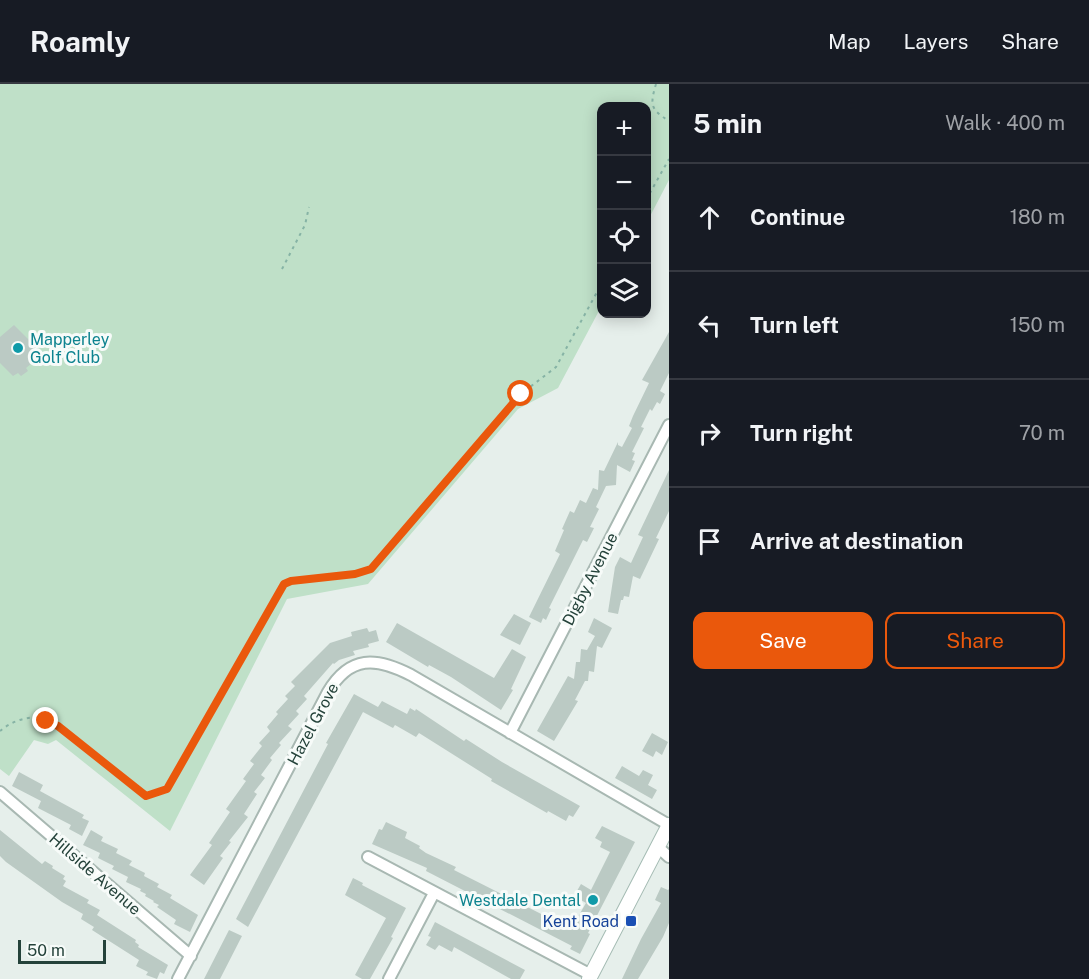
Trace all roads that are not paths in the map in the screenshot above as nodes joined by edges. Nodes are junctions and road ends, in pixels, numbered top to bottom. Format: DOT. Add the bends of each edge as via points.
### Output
graph roads {
  1 [pos="669,425"];
  2 [pos="510,733"];
  3 [pos="0,792"];
  4 [pos="669,825"];
  5 [pos="658,847"];
  6 [pos="368,857"];
  7 [pos="669,857"];
  8 [pos="434,893"];
  9 [pos="190,956"];
  10 [pos="590,977"];
  11 [pos="178,979"];
  12 [pos="389,979"];
  1 -- 2 [label="street, Digby Avenue"];
  2 -- 4 [label="street, Hazel Grove"];
  2 -- 9 [label="street, Hazel Grove" via="390,664 359,663 347,669 328,692"];
  3 -- 9 [label="street, Hillside Avenue"];
  4 -- 5 [label="street"];
  5 -- 7 [label="street"];
  5 -- 10 [label="street"];
  6 -- 8 [label="street"];
  8 -- 10 [label="street"];
  8 -- 12 [label="street"];
  9 -- 11 [label="street, Hazel Grove"];
}
